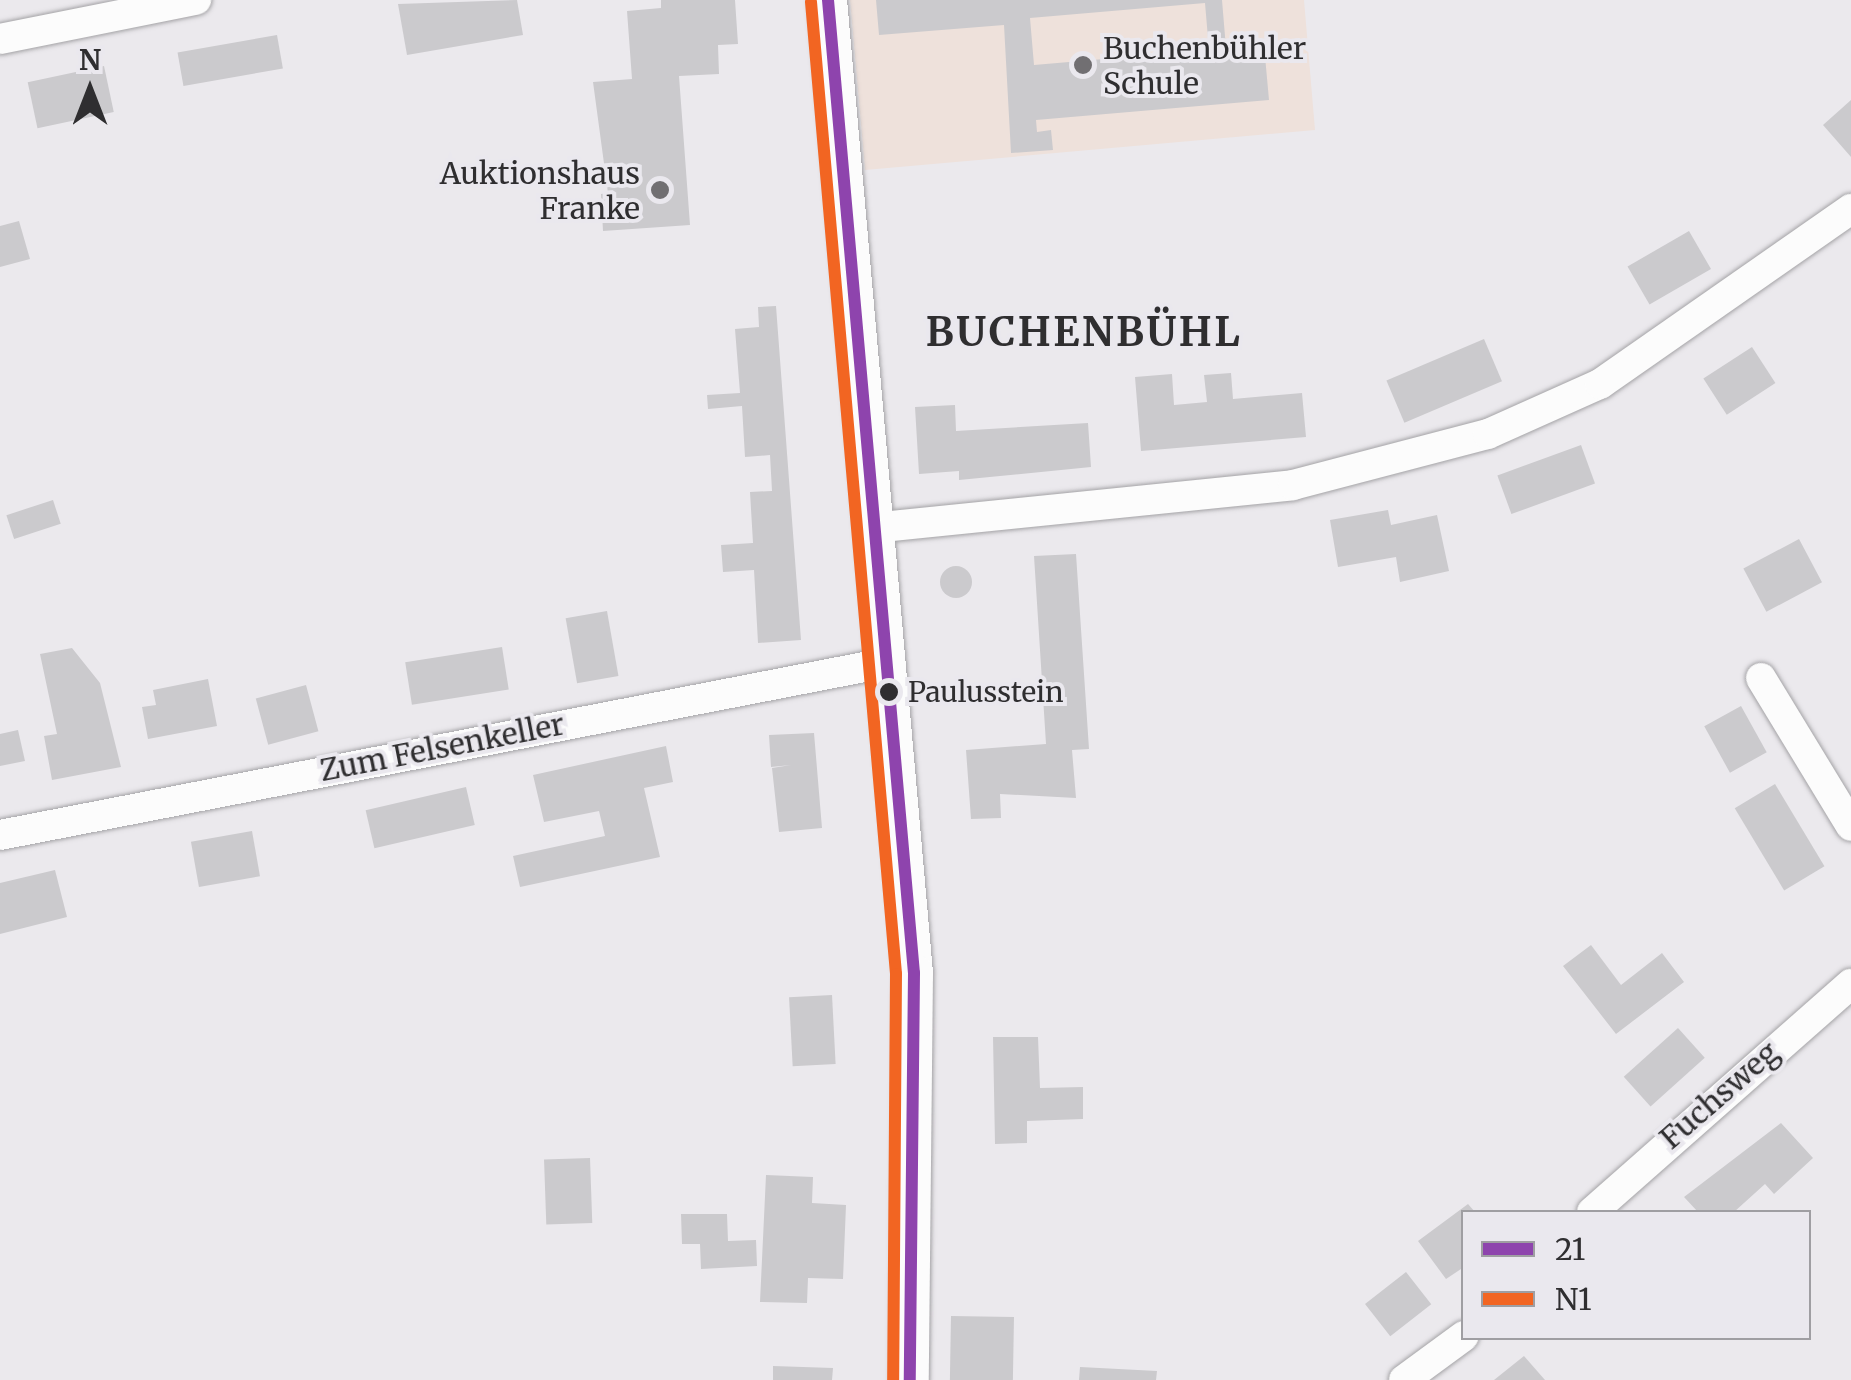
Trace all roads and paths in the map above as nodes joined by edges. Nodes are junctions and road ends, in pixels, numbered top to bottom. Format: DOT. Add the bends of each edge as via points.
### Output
graph roads {
  1 [pos="196,0"];
  2 [pos="828,0"];
  3 [pos="0,40"];
  4 [pos="1851,208"];
  5 [pos="872,528"];
  6 [pos="885,663"];
  7 [pos="1761,678"];
  8 [pos="1851,826"];
  9 [pos="0,836"];
  10 [pos="1851,984"];
  11 [pos="1594,1210"];
  12 [pos="1461,1338"];
  13 [pos="910,1380"];
  14 [pos="1404,1380"];
  1 -- 3 [label="street"];
  2 -- 5 [label="street"];
  4 -- 5 [label="street" via="1600,384 1488,434 1293,485"];
  5 -- 6 [label="street"];
  6 -- 9 [label="street, Zum Felsenkeller"];
  6 -- 13 [label="street" via="916,1068"];
  7 -- 8 [label="street"];
  10 -- 11 [label="street, Fuchsweg"];
  12 -- 14 [label="street"];
}
